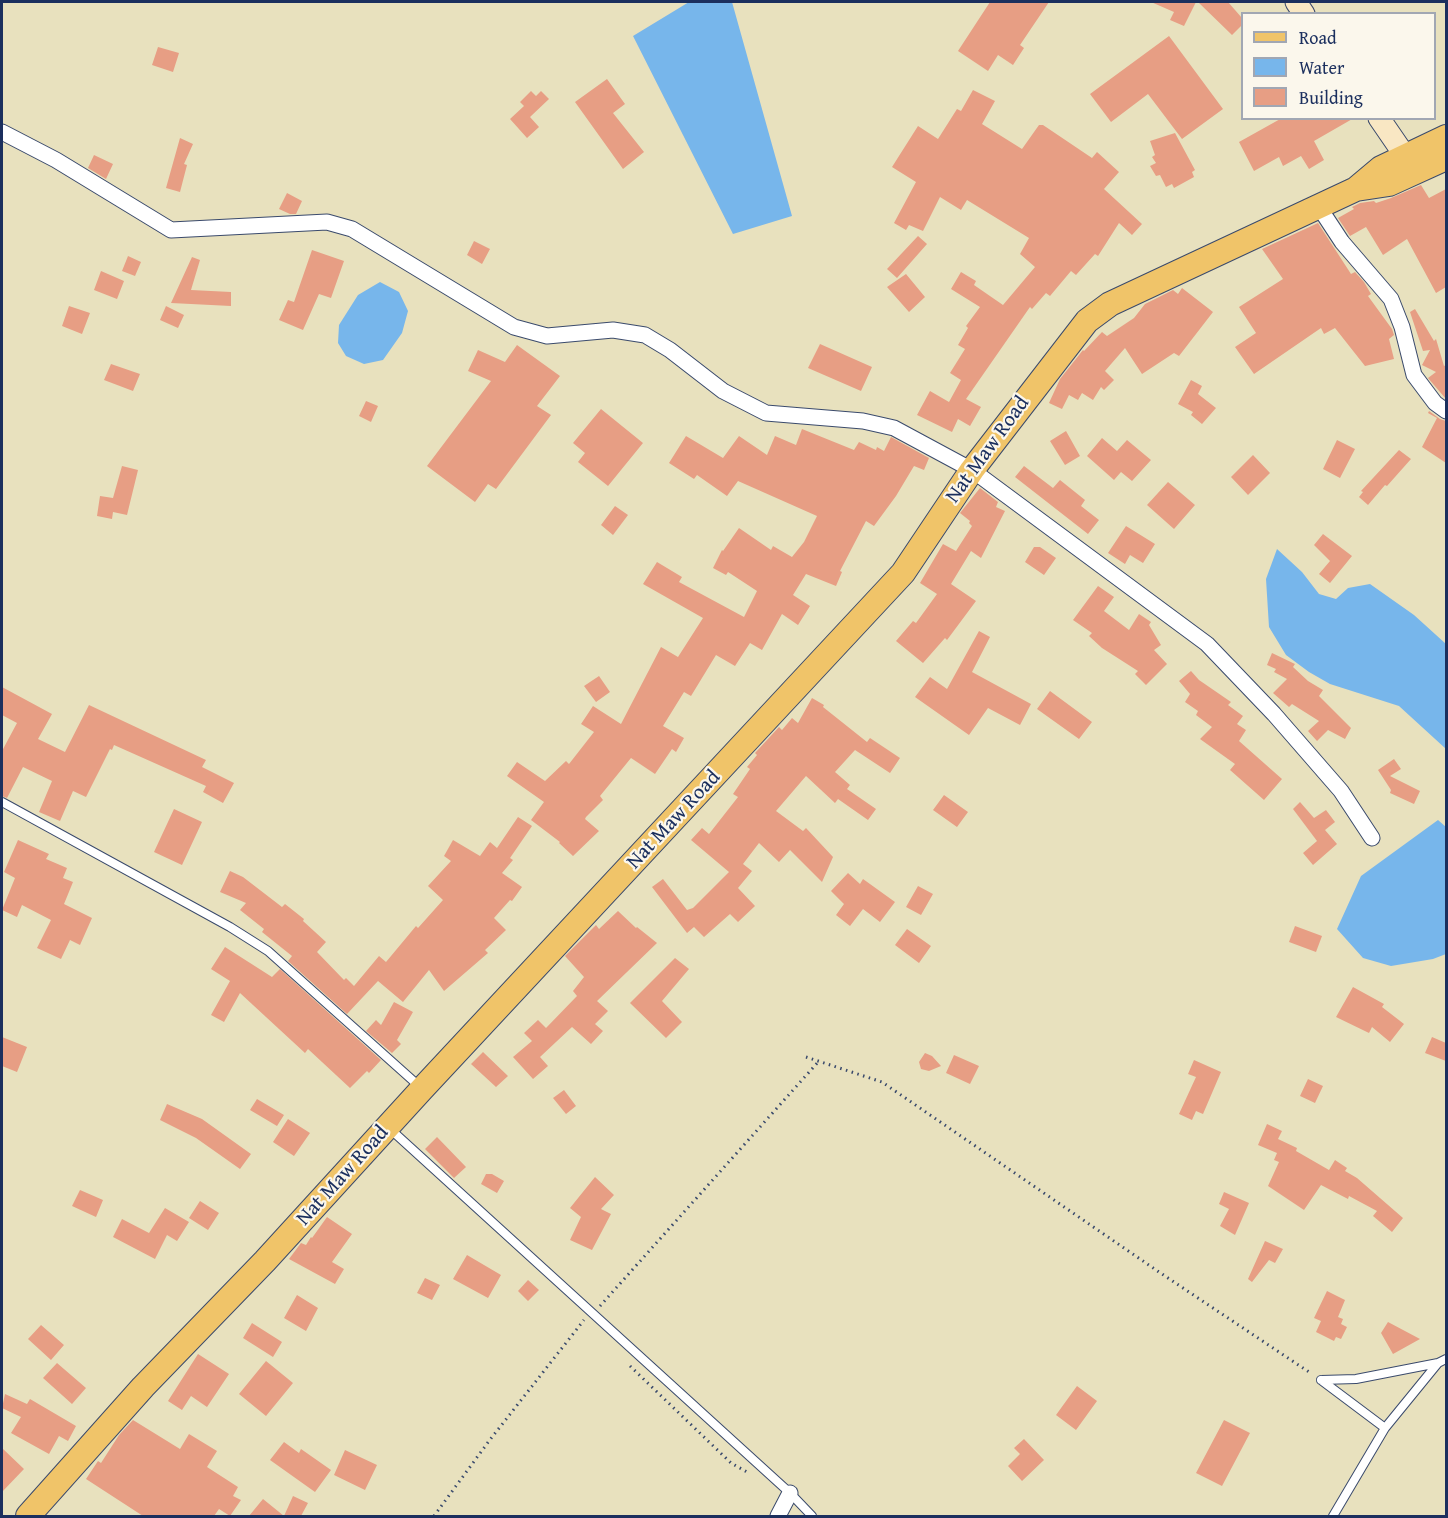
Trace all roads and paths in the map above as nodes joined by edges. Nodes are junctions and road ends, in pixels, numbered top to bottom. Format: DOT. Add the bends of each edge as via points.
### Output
graph roads {
  1 [pos="1380,120"];
  2 [pos="2,132"];
  3 [pos="1446,136"];
  4 [pos="1446,158"];
  5 [pos="1411,164"];
  6 [pos="1319,207"];
  7 [pos="1446,411"];
  8 [pos="972,470"];
  9 [pos="2,802"];
  10 [pos="1372,838"];
  11 [pos="806,1057"];
  12 [pos="819,1061"];
  13 [pos="423,1089"];
  14 [pos="388,1126"];
  15 [pos="593,1314"];
  16 [pos="584,1321"];
  17 [pos="624,1360"];
  18 [pos="1442,1361"];
  19 [pos="1321,1380"];
  20 [pos="1385,1428"];
  21 [pos="752,1474"];
  22 [pos="790,1493"];
  23 [pos="28,1516"];
  24 [pos="434,1516"];
  25 [pos="778,1516"];
  26 [pos="812,1516"];
  27 [pos="1333,1516"];
  1 -- 5 [label="main road"];
  2 -- 8 [label="street" via="171,230 327,222 352,229 514,327 547,336 613,330 645,335 723,391 766,413 863,421 894,428"];
  3 -- 5 [label="main road, Nat Maw Road"];
  4 -- 5 [label="main road, Nat Maw Road"];
  5 -- 6 [label="main road, Nat Maw Road" via="1389,184 1356,189"];
  6 -- 7 [label="street" via="1342,242 1391,299 1414,375"];
  6 -- 8 [label="main road, Nat Maw Road" via="1110,304 1087,321"];
  8 -- 10 [label="street" via="1207,644 1333,782"];
  8 -- 13 [label="main road, Nat Maw Road" via="903,573"];
  9 -- 13 [label="lane" via="268,951"];
  11 -- 12 [label="path"];
  12 -- 15 [label="path"];
  12 -- 19 [label="path" via="882,1082"];
  13 -- 14 [label="main road, Nat Maw Road"];
  14 -- 15 [label="lane"];
  14 -- 23 [label="main road, Nat Maw Road"];
  15 -- 22 [label="lane"];
  16 -- 24 [label="path"];
  17 -- 21 [label="path" via="731,1463"];
  18 -- 19 [label="lane" via="1356,1379"];
  18 -- 20 [label="lane"];
  19 -- 20 [label="lane"];
  20 -- 27 [label="lane"];
  22 -- 25 [label="street"];
  22 -- 26 [label="lane"];
}
